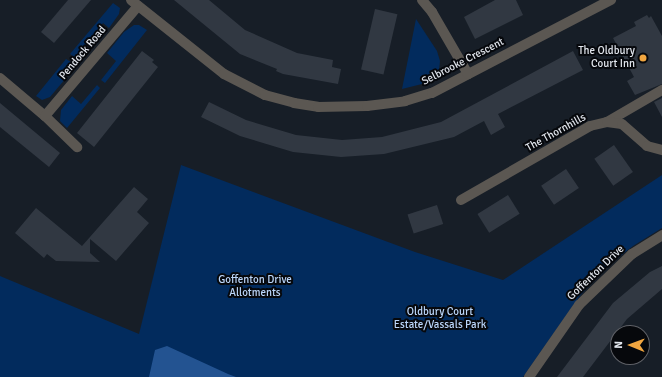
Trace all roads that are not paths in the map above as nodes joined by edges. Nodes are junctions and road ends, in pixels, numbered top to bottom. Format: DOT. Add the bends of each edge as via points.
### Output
graph roads {
  1 [pos="422,0"];
  2 [pos="611,0"];
  3 [pos="135,3"];
  4 [pos="468,74"];
  5 [pos="0,78"];
  6 [pos="662,90"];
  7 [pos="45,116"];
  8 [pos="607,122"];
  9 [pos="77,147"];
  10 [pos="662,150"];
  11 [pos="462,200"];
  12 [pos="662,235"];
  13 [pos="529,377"];
  1 -- 4 [label="street" via="432,12"];
  2 -- 4 [label="street, Selbrooke Crescent"];
  3 -- 4 [label="street, Selbrooke Crescent" via="224,74 265,95 294,103 318,107 367,106 405,101 432,93"];
  3 -- 7 [label="street, Pendock Road"];
  5 -- 7 [label="street"];
  6 -- 8 [label="street, The Thornhills"];
  7 -- 9 [label="street"];
  8 -- 10 [label="street" via="622,124 647,146"];
  8 -- 11 [label="street, The Thornhills" via="590,126"];
  12 -- 13 [label="street, Goffenton Drive" via="632,254 579,305"];
}
